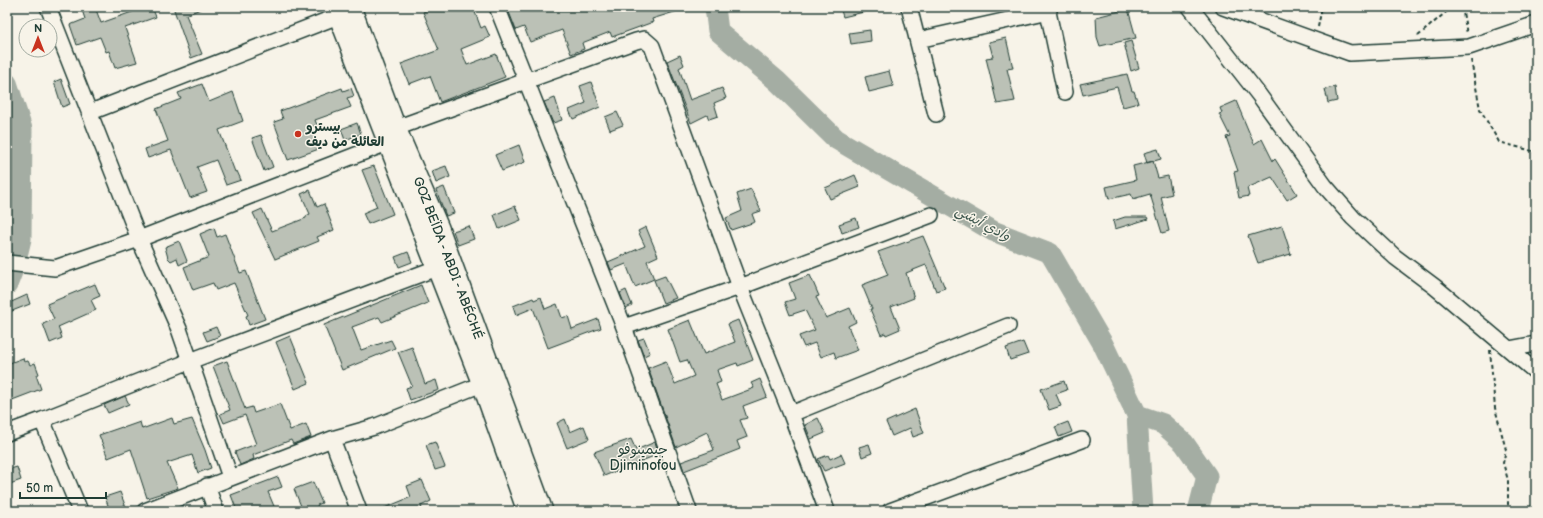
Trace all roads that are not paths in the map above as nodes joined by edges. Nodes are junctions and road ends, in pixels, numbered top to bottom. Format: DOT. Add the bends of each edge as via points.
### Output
graph roads {
  1 [pos="48,7"];
  2 [pos="497,7"];
  3 [pos="909,7"];
  4 [pos="1190,7"];
  5 [pos="1224,7"];
  6 [pos="1048,9"];
  7 [pos="341,10"];
  8 [pos="1536,24"];
  9 [pos="918,40"];
  10 [pos="527,82"];
  11 [pos="1065,92"];
  12 [pos="90,112"];
  13 [pos="936,114"];
  14 [pos="392,136"];
  15 [pos="931,215"];
  16 [pos="139,239"];
  17 [pos="7,262"];
  18 [pos="444,265"];
  19 [pos="740,287"];
  20 [pos="1008,326"];
  21 [pos="624,327"];
  22 [pos="1536,344"];
  23 [pos="1509,349"];
  24 [pos="190,361"];
  25 [pos="1536,372"];
  26 [pos="482,384"];
  27 [pos="791,414"];
  28 [pos="42,420"];
  29 [pos="7,433"];
  30 [pos="332,439"];
  31 [pos="1082,440"];
  32 [pos="230,477"];
  33 [pos="524,478"];
  34 [pos="207,486"];
  35 [pos="78,510"];
  36 [pos="146,511"];
  37 [pos="216,511"];
  38 [pos="359,511"];
  39 [pos="527,511"];
  40 [pos="543,511"];
  41 [pos="689,511"];
  42 [pos="827,511"];
  43 [pos="890,511"];
  1 -- 12 [label="street"];
  2 -- 10 [label="street"];
  3 -- 9 [label="street"];
  4 -- 23 [label="street" via="1259,95 1325,186 1353,218 1395,258 1435,287"];
  5 -- 8 [label="street" via="1350,53 1469,47"];
  6 -- 9 [label="street"];
  6 -- 11 [label="street"];
  7 -- 12 [label="street"];
  7 -- 14 [label="main road"];
  9 -- 13 [label="street"];
  10 -- 14 [label="street"];
  10 -- 19 [label="street" via="636,41 644,39 648,42 652,46"];
  10 -- 21 [label="street"];
  12 -- 16 [label="street"];
  14 -- 16 [label="street"];
  14 -- 18 [label="main road"];
  15 -- 19 [label="street"];
  16 -- 17 [label="street" via="55,268"];
  16 -- 24 [label="street" via="171,310"];
  18 -- 24 [label="street"];
  18 -- 26 [label="main road"];
  18 -- 33 [label="main road, GOZ BEÏDA - ABDI - ABÉCHÉ"];
  19 -- 21 [label="street"];
  19 -- 27 [label="street"];
  20 -- 27 [label="street"];
  21 -- 41 [label="street"];
  22 -- 23 [label="street"];
  23 -- 25 [label="street"];
  24 -- 28 [label="street"];
  24 -- 32 [label="street"];
  26 -- 30 [label="street" via="374,427"];
  26 -- 33 [label="main road"];
  27 -- 42 [label="street"];
  28 -- 29 [label="street"];
  28 -- 35 [label="street"];
  30 -- 32 [label="street"];
  30 -- 38 [label="street"];
  31 -- 43 [label="street"];
  32 -- 34 [label="street"];
  33 -- 39 [label="main road"];
  33 -- 40 [label="main road, GOZ BEÏDA - ABDI - ABÉCHÉ"];
  34 -- 36 [label="street"];
  34 -- 37 [label="street"];
}
